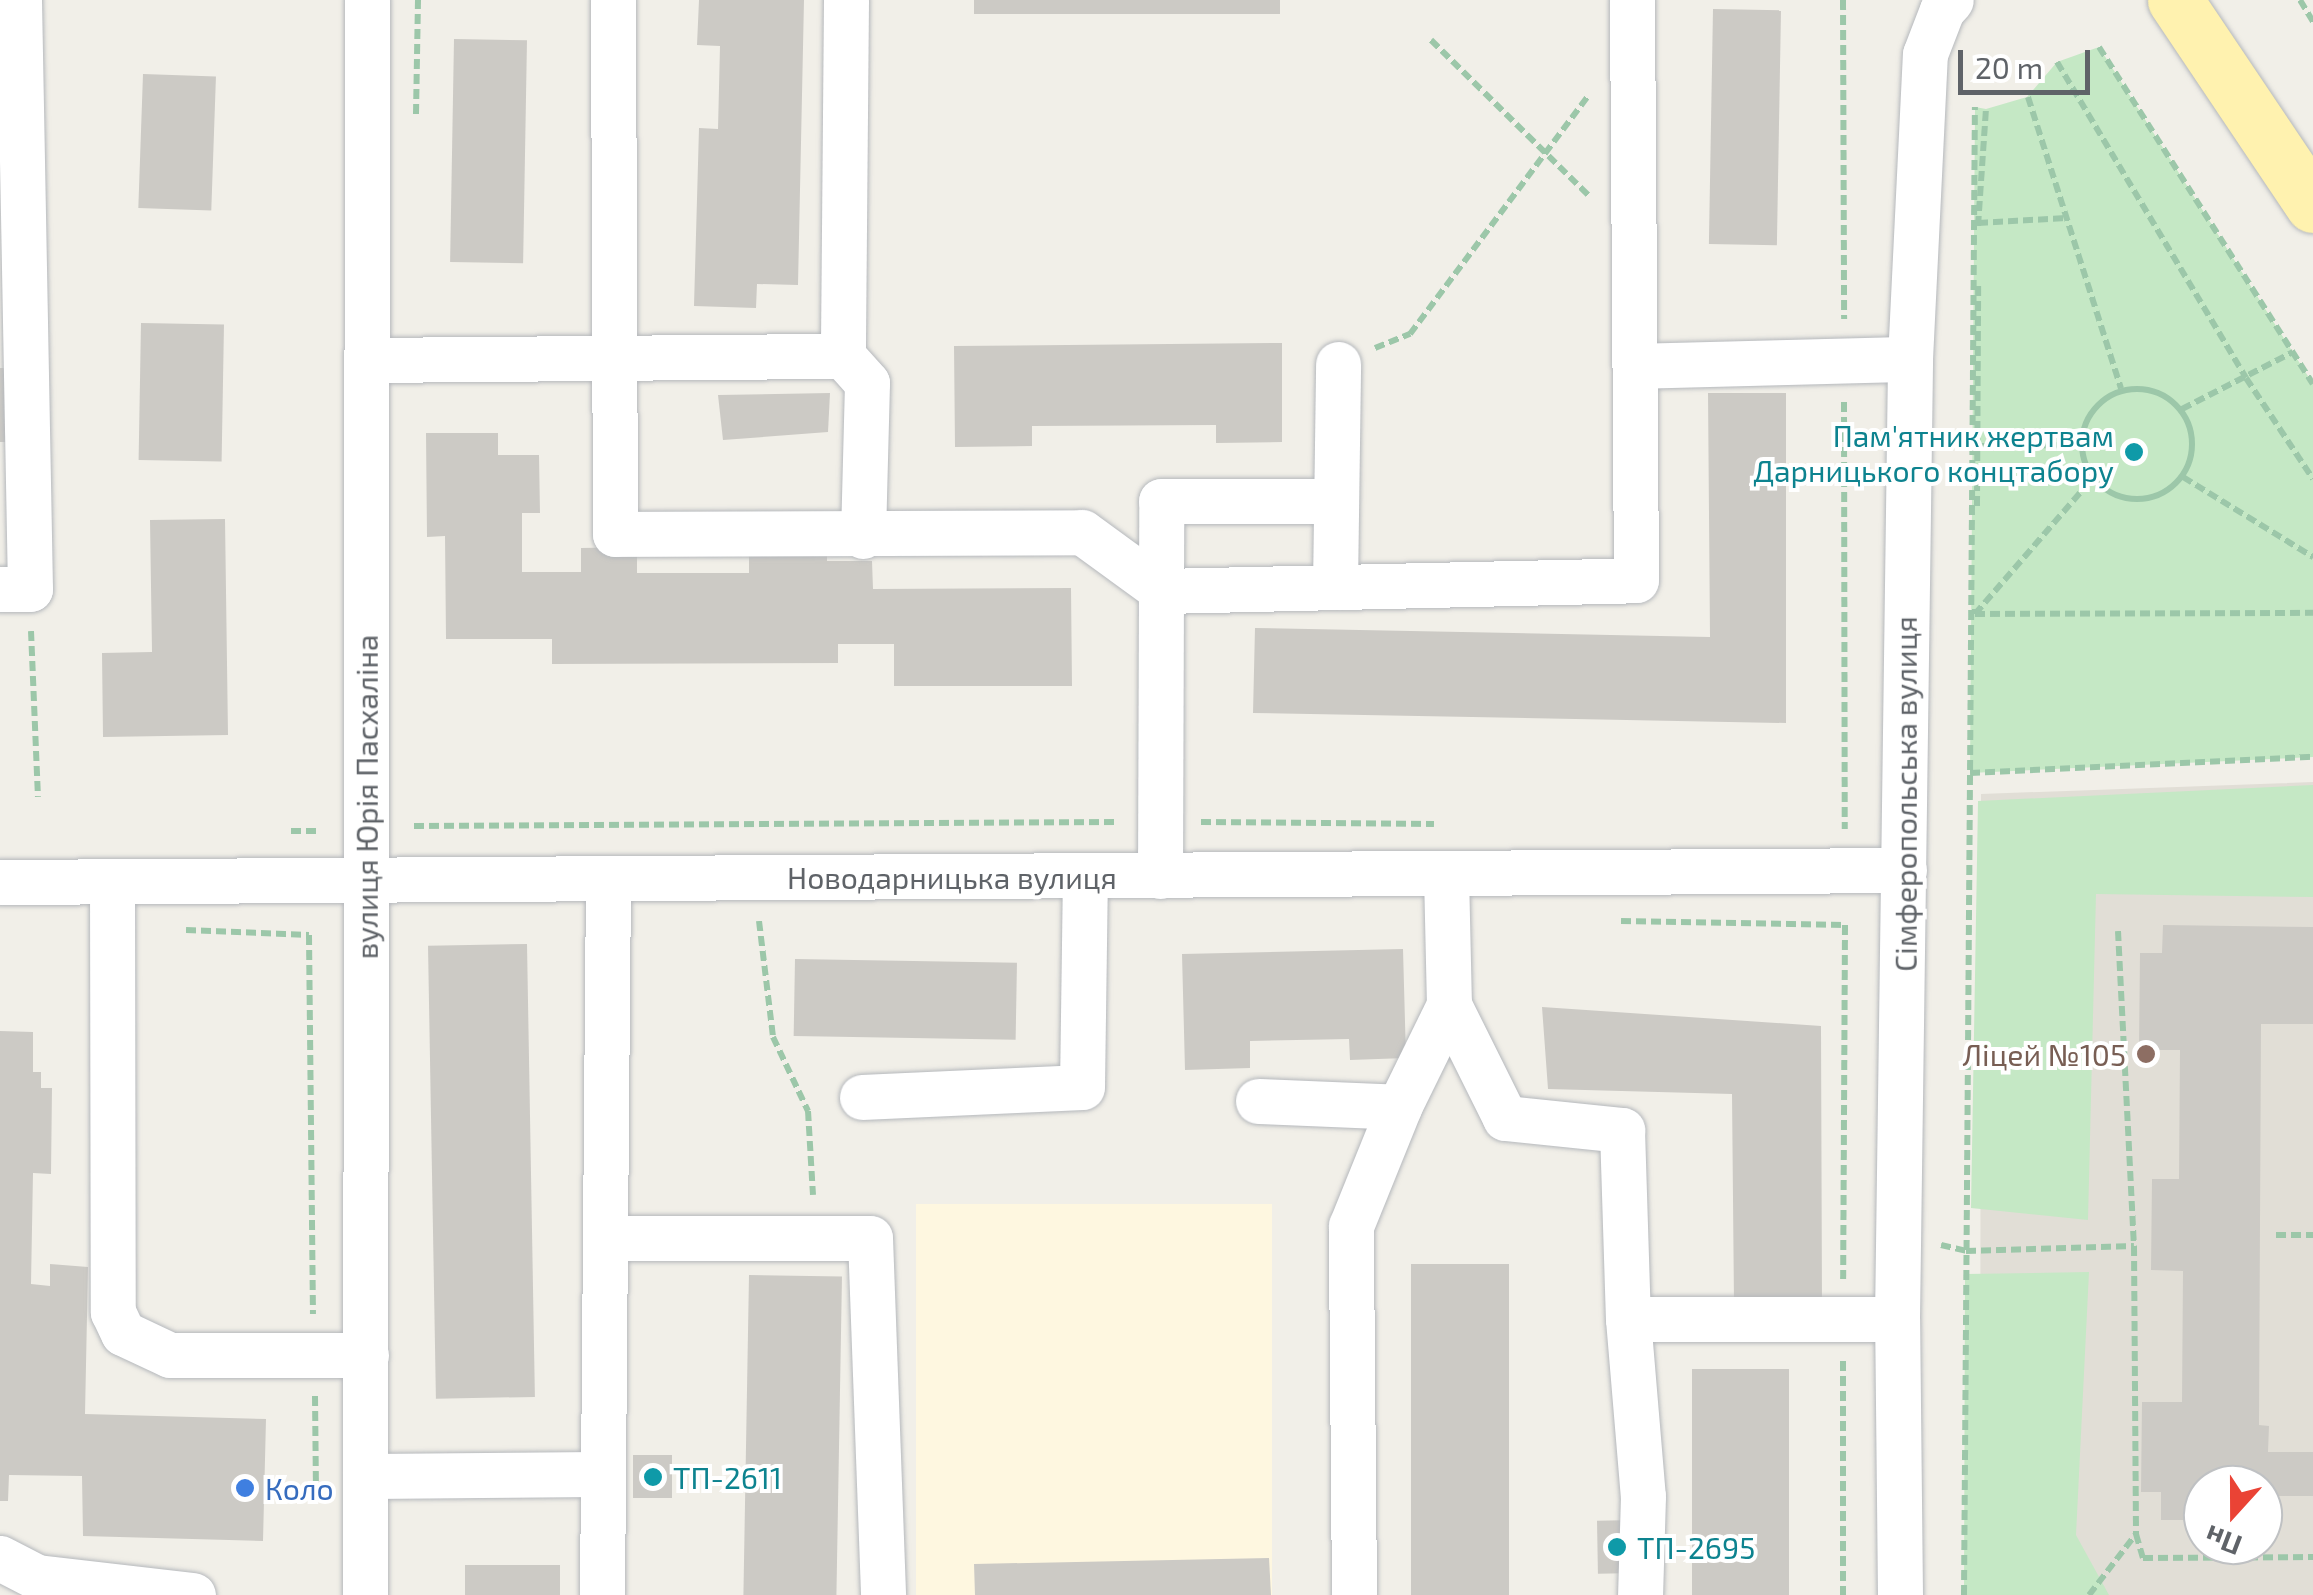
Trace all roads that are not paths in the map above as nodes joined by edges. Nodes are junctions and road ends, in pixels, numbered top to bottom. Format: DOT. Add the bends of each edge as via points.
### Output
graph roads {
  1 [pos="20,0"];
  2 [pos="367,0"];
  3 [pos="613,0"];
  4 [pos="846,0"];
  5 [pos="1950,0"];
  6 [pos="2175,0"];
  7 [pos="1632,18"];
  8 [pos="2313,205"];
  9 [pos="614,356"];
  10 [pos="843,356"];
  11 [pos="1910,359"];
  12 [pos="366,360"];
  13 [pos="1338,364"];
  14 [pos="1635,366"];
  15 [pos="1336,501"];
  16 [pos="862,536"];
  17 [pos="1335,587"];
  18 [pos="15,589"];
  19 [pos="1163,591"];
  20 [pos="1904,870"];
  21 [pos="1446,874"];
  22 [pos="1085,876"];
  23 [pos="1160,876"];
  24 [pos="366,878"];
  25 [pos="608,880"];
  26 [pos="112,881"];
  27 [pos="0,882"];
  28 [pos="1449,1005"];
  29 [pos="862,1097"];
  30 [pos="1258,1101"];
  31 [pos="1399,1107"];
  32 [pos="604,1238"];
  33 [pos="1628,1319"];
  34 [pos="1897,1319"];
  35 [pos="366,1356"];
  36 [pos="603,1474"];
  37 [pos="365,1476"];
  38 [pos="0,1558"];
  39 [pos="192,1595"];
  40 [pos="365,1595"];
  41 [pos="602,1595"];
  42 [pos="883,1595"];
  43 [pos="1354,1595"];
  44 [pos="1640,1595"];
  45 [pos="1900,1595"];
  1 -- 18 [label="street"];
  2 -- 12 [label="street, вулиця Юрія Пасхаліна"];
  3 -- 9 [label="street"];
  4 -- 10 [label="street"];
  5 -- 11 [label="street, Сімферопольська вулиця" via="1925,54"];
  6 -- 8 [label="main road"];
  7 -- 14 [label="street"];
  9 -- 10 [label="street"];
  9 -- 12 [label="street"];
  9 -- 16 [label="street" via="614,534"];
  10 -- 16 [label="street" via="867,383"];
  11 -- 14 [label="street"];
  11 -- 20 [label="street, Сімферопольська вулиця"];
  12 -- 24 [label="street, вулиця Юрія Пасхаліна"];
  13 -- 15 [label="street"];
  14 -- 17 [label="street" via="1636,580"];
  15 -- 17 [label="street"];
  15 -- 19 [label="street" via="1161,501"];
  16 -- 19 [label="street" via="1082,532"];
  17 -- 19 [label="street"];
  19 -- 23 [label="street"];
  20 -- 21 [label="street, Новодарницька вулиця"];
  20 -- 34 [label="street, Сімферопольська вулиця"];
  21 -- 23 [label="street, Новодарницька вулиця"];
  21 -- 28 [label="street"];
  22 -- 23 [label="street, Новодарницька вулиця"];
  22 -- 25 [label="street, Новодарницька вулиця"];
  22 -- 29 [label="street" via="1082,1087"];
  24 -- 25 [label="street, Новодарницька вулиця"];
  24 -- 26 [label="street, Новодарницька вулиця"];
  24 -- 35 [label="street, вулиця Юрія Пасхаліна"];
  25 -- 32 [label="street"];
  26 -- 27 [label="street, Новодарницька вулиця"];
  26 -- 35 [label="street" via="114,1312 124,1333 170,1355"];
  28 -- 31 [label="street"];
  28 -- 33 [label="street" via="1505,1118 1622,1130"];
  30 -- 31 [label="street"];
  31 -- 43 [label="street" via="1350,1226"];
  32 -- 36 [label="street"];
  32 -- 42 [label="street" via="870,1238"];
  33 -- 34 [label="street"];
  33 -- 44 [label="street" via="1644,1496"];
  34 -- 45 [label="street, Сімферопольська вулиця"];
  35 -- 37 [label="street, вулиця Юрія Пасхаліна"];
  36 -- 37 [label="street"];
  36 -- 41 [label="street"];
  37 -- 40 [label="street, вулиця Юрія Пасхаліна"];
  38 -- 39 [label="street" via="37,1577"];
}
